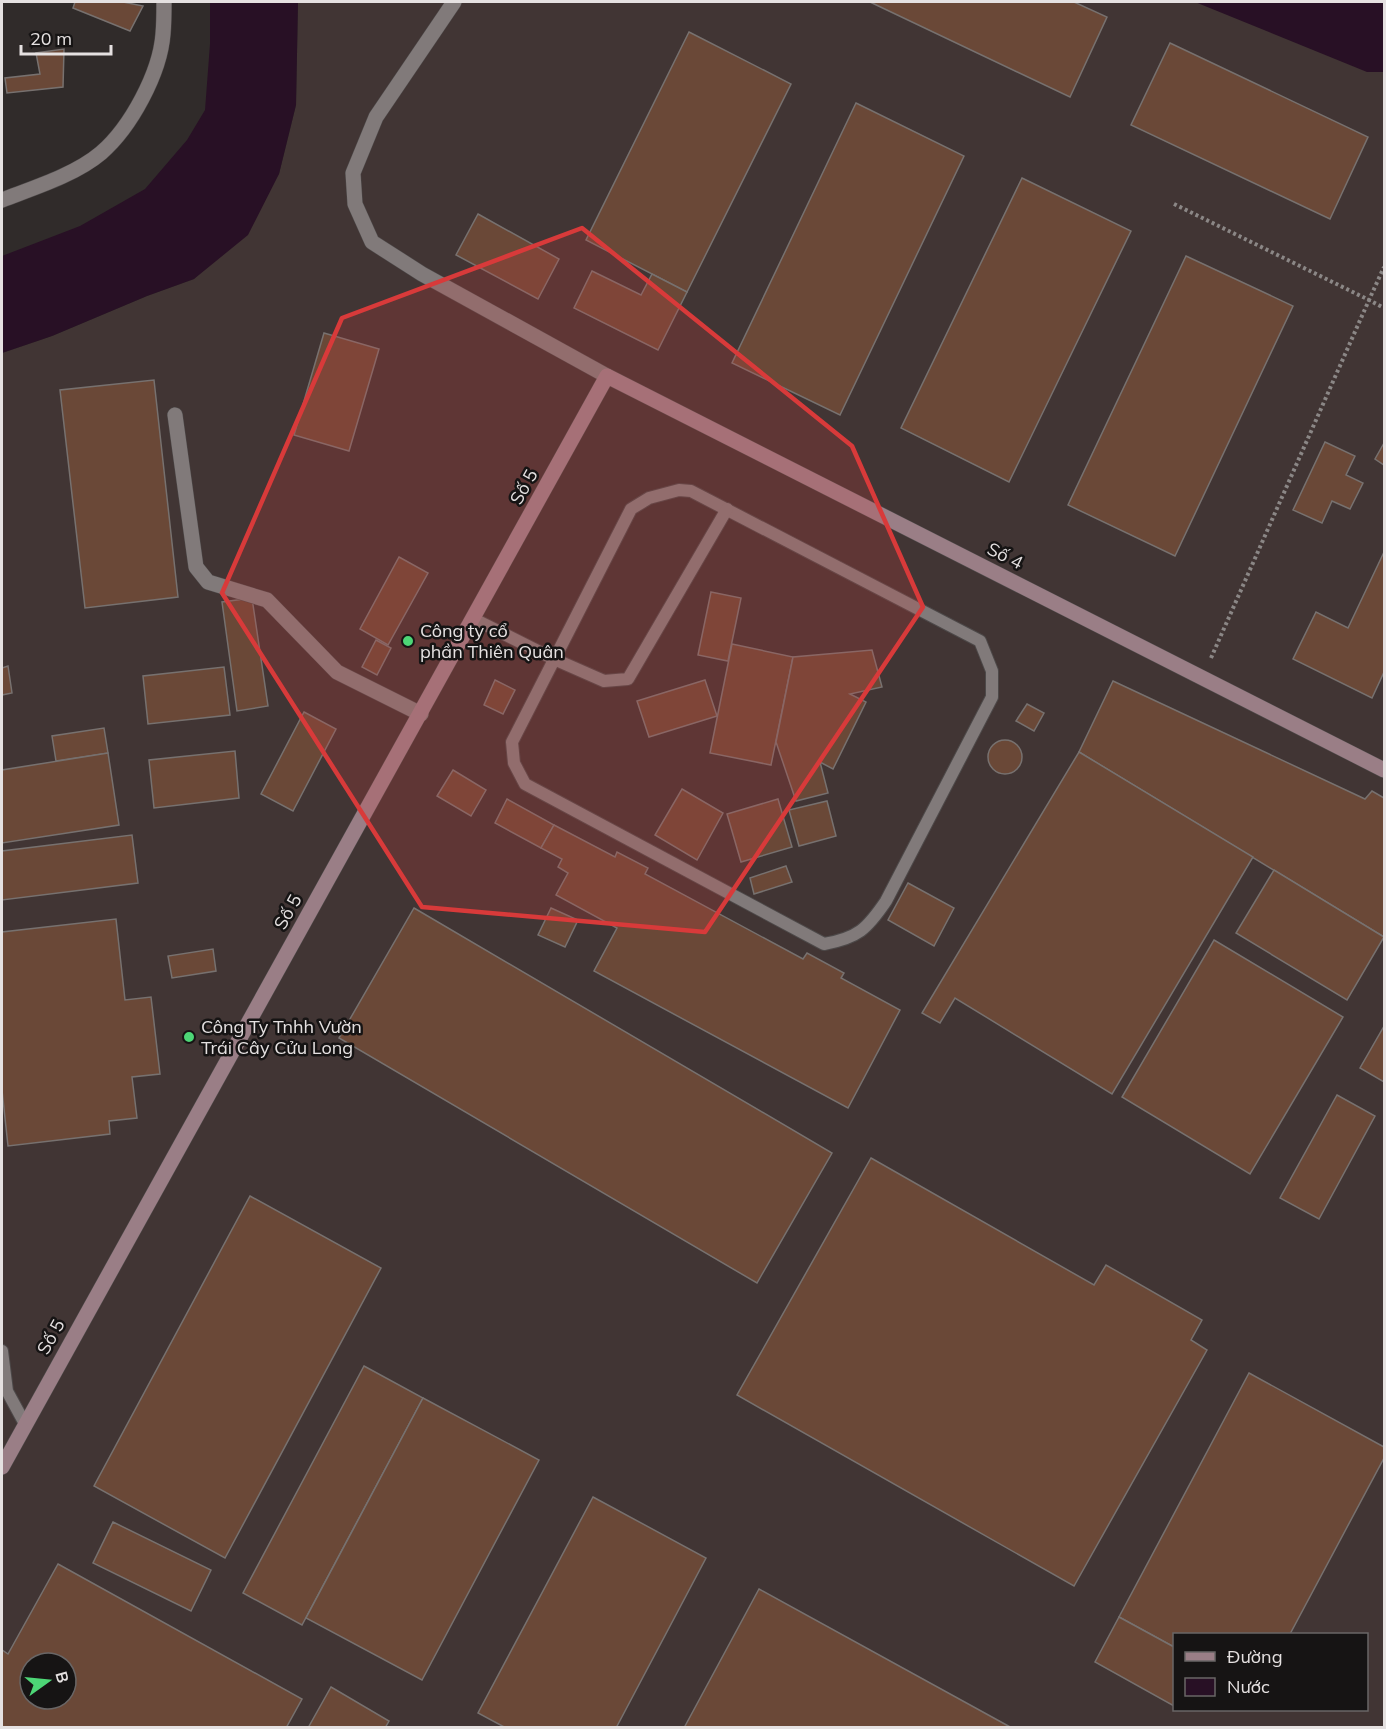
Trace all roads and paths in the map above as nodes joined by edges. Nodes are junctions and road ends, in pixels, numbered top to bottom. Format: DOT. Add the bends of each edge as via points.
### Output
graph roads {
  1 [pos="164,2"];
  2 [pos="454,2"];
  3 [pos="2,200"];
  4 [pos="1174,204"];
  5 [pos="1384,267"];
  6 [pos="1368,300"];
  7 [pos="1384,308"];
  8 [pos="608,376"];
  9 [pos="175,415"];
  10 [pos="727,509"];
  11 [pos="474,619"];
  12 [pos="554,659"];
  13 [pos="1202,678"];
  14 [pos="421,714"];
  15 [pos="1384,770"];
  16 [pos="2,1352"];
  17 [pos="25,1424"];
  18 [pos="2,1467"];
  1 -- 3 [label="street" via="156,68 122,131 99,154 71,171"];
  2 -- 8 [label="street" via="376,117 353,173 355,204 372,242 422,274"];
  4 -- 6 [label="path"];
  5 -- 6 [label="path"];
  6 -- 7 [label="path"];
  6 -- 13 [label="path"];
  8 -- 11 [label="street, Số 5"];
  8 -- 13 [label="street, Số 4"];
  9 -- 14 [label="street" via="195,567 207,582 267,600 337,672"];
  10 -- 12 [label="lane" via="691,491 679,490 649,498 631,510"];
  10 -- 12 [label="lane" via="628,679 604,681"];
  10 -- 12 [label="lane" via="980,641 992,671 992,697 870,925 846,940 824,944 525,784 514,763 512,742"];
  11 -- 12 [label="lane"];
  11 -- 14 [label="street, Số 5"];
  13 -- 15 [label="street, Số 4"];
  14 -- 17 [label="street, Số 5"];
  16 -- 17 [label="lane" via="7,1391"];
  17 -- 18 [label="street, Số 5"];
}
